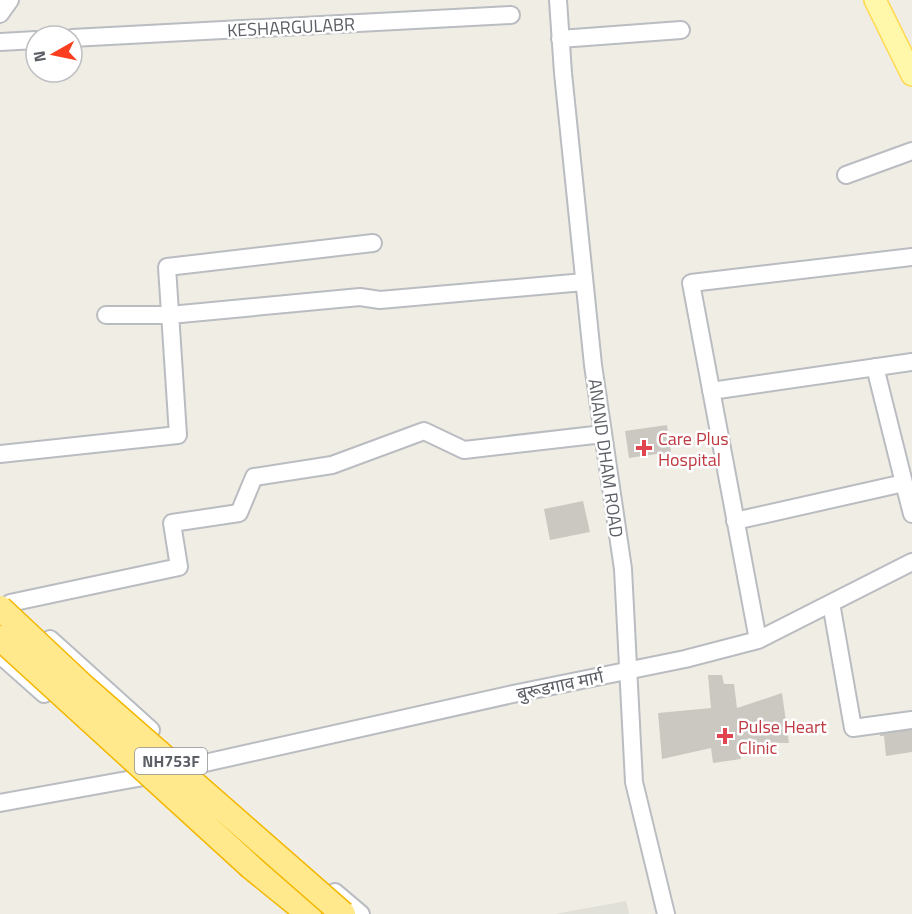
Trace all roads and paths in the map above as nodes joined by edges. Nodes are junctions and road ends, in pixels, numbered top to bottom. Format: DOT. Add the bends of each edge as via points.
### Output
graph roads {
  1 [pos="10,0"];
  2 [pos="558,0"];
  3 [pos="875,0"];
  4 [pos="0,14"];
  5 [pos="511,15"];
  6 [pos="681,30"];
  7 [pos="84,37"];
  8 [pos="560,39"];
  9 [pos="24,41"];
  10 [pos="0,42"];
  11 [pos="912,75"];
  12 [pos="912,151"];
  13 [pos="846,175"];
  14 [pos="373,243"];
  15 [pos="912,258"];
  16 [pos="584,282"];
  17 [pos="106,315"];
  18 [pos="170,315"];
  19 [pos="912,362"];
  20 [pos="875,367"];
  21 [pos="711,391"];
  22 [pos="603,434"];
  23 [pos="0,454"];
  24 [pos="904,483"];
  25 [pos="912,514"];
  26 [pos="735,521"];
  27 [pos="912,562"];
  28 [pos="3,602"];
  29 [pos="831,603"];
  30 [pos="0,638"];
  31 [pos="758,640"];
  32 [pos="0,655"];
  33 [pos="629,671"];
  34 [pos="912,720"];
  35 [pos="192,766"];
  36 [pos="138,778"];
  37 [pos="0,803"];
  38 [pos="291,914"];
  39 [pos="309,914"];
  40 [pos="343,914"];
  41 [pos="361,914"];
  42 [pos="666,914"];
  1 -- 4 [label="street"];
  2 -- 8 [label="street, ANAND DHAM ROAD"];
  3 -- 11 [label="main road"];
  5 -- 7 [label="street, KESHARGULABR"];
  6 -- 8 [label="street"];
  8 -- 16 [label="street, ANAND DHAM ROAD"];
  9 -- 10 [label="street"];
  12 -- 13 [label="street"];
  14 -- 18 [label="street" via="167,267"];
  15 -- 21 [label="street" via="691,283"];
  16 -- 18 [label="street"];
  16 -- 22 [label="street, ANAND DHAM ROAD"];
  17 -- 18 [label="street"];
  18 -- 23 [label="street" via="178,435"];
  19 -- 20 [label="street"];
  20 -- 21 [label="street"];
  20 -- 24 [label="street"];
  21 -- 26 [label="street"];
  22 -- 28 [label="street" via="464,450 424,431 332,465 254,477 240,513 172,523 179,567"];
  22 -- 33 [label="street, ANAND DHAM ROAD" via="623,569"];
  24 -- 25 [label="street"];
  24 -- 26 [label="street"];
  26 -- 31 [label="street"];
  27 -- 29 [label="street, बुरूडगाव मार्ग"];
  28 -- 35 [label="street"];
  28 -- 40 [label="highway, NH753F, bridge" via="84,687"];
  29 -- 31 [label="street, बुरूडगाव मार्ग"];
  29 -- 34 [label="street" via="853,728"];
  30 -- 39 [label="highway, NH753F, bridge" via="251,867"];
  31 -- 33 [label="street, बुरूडगाव मार्ग"];
  32 -- 36 [label="street"];
  33 -- 35 [label="street, बुरूडगाव मार्ग"];
  33 -- 42 [label="street, ANAND DHAM ROAD" via="634,782"];
  35 -- 36 [label="street, बुरूडगाव मार्ग"];
  35 -- 41 [label="street"];
  36 -- 37 [label="street, बुरूडगाव मार्ग"];
  36 -- 38 [label="street"];
}
